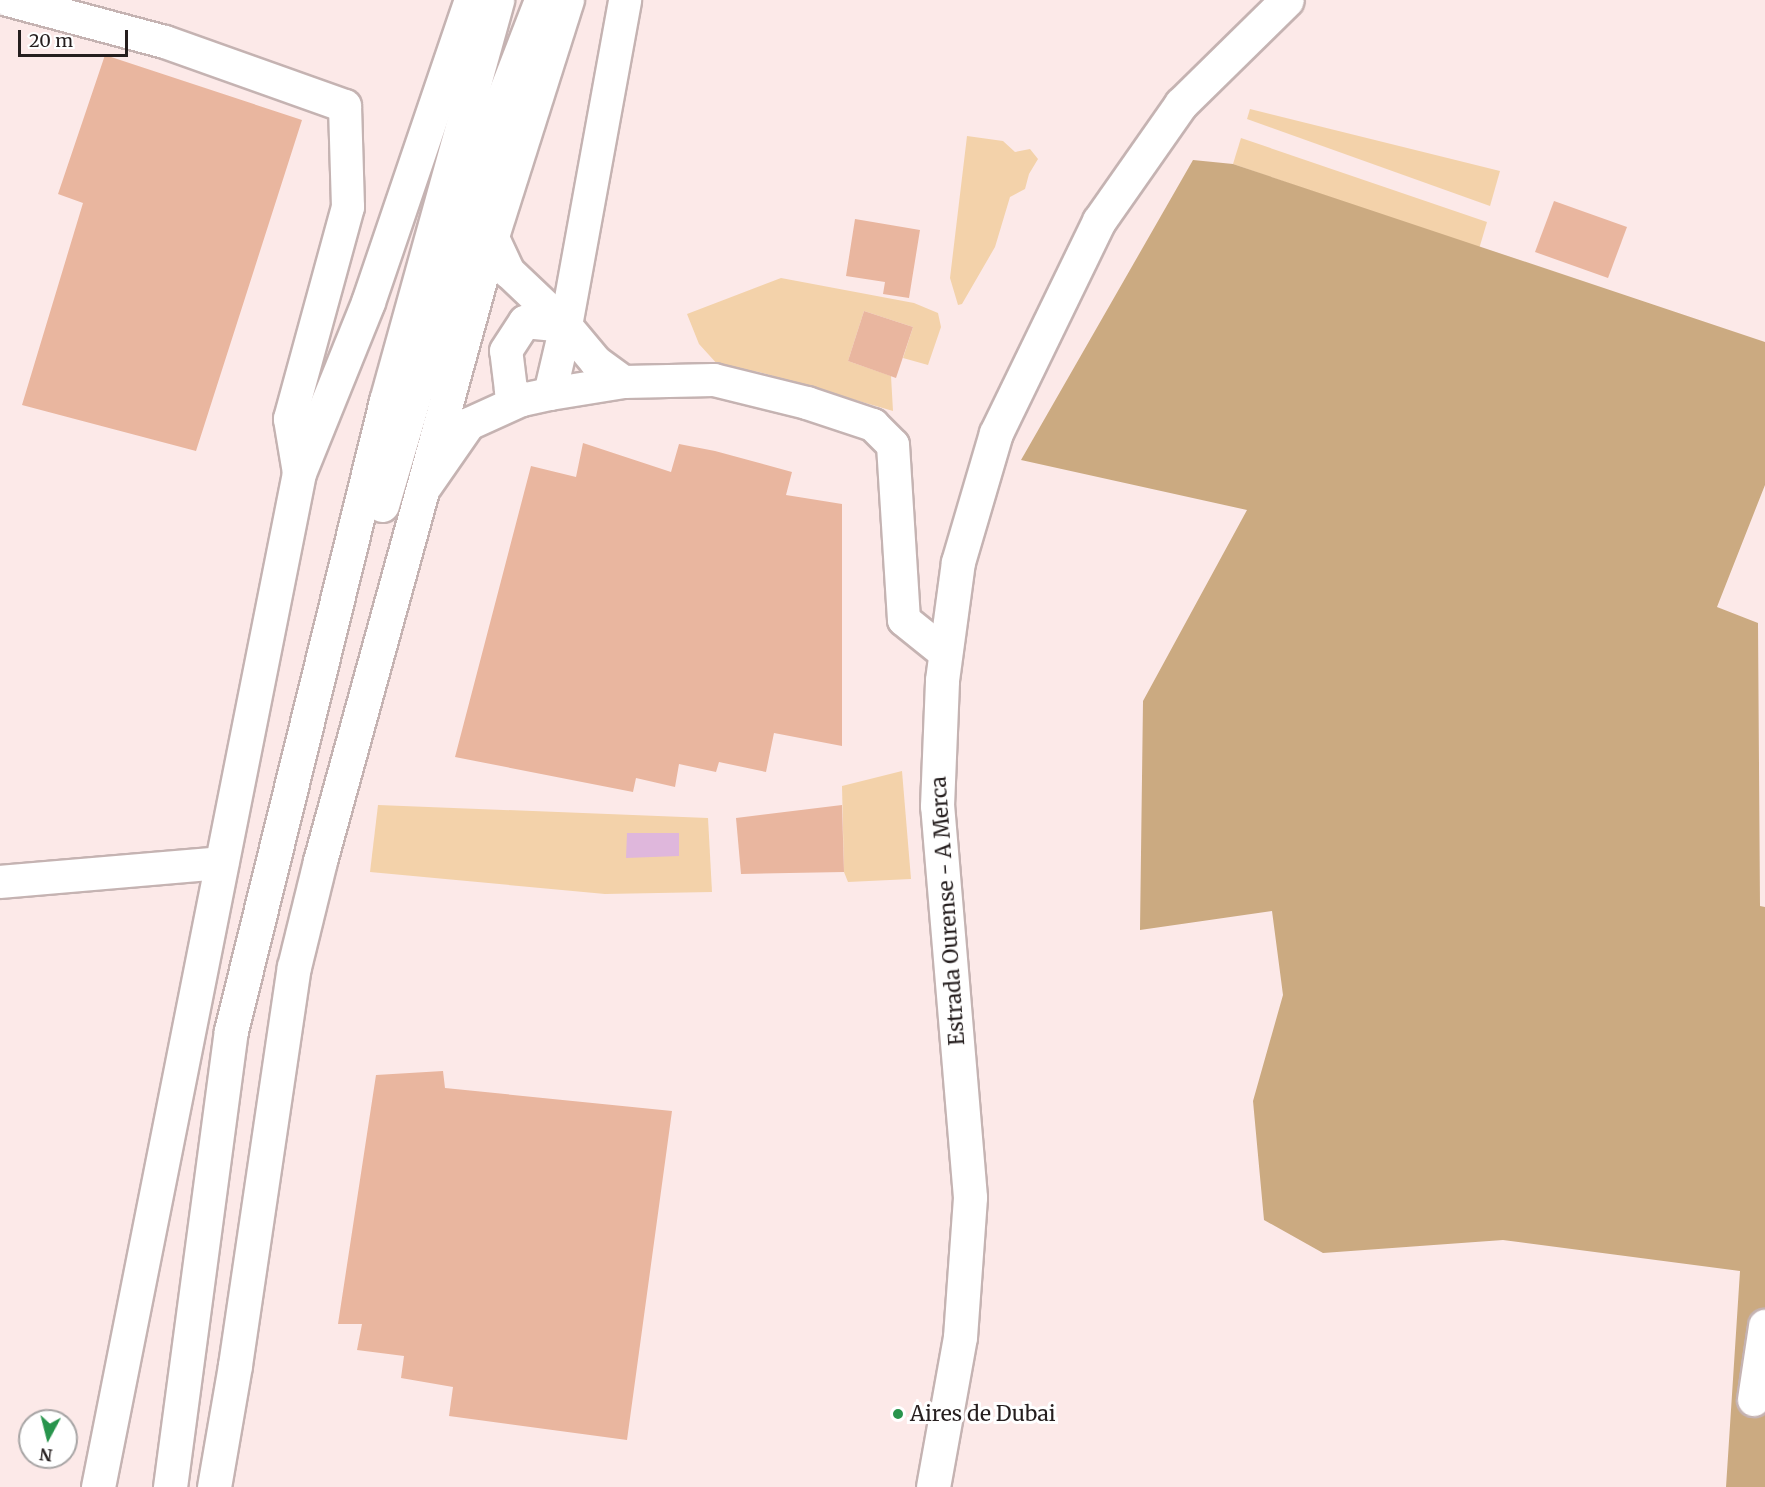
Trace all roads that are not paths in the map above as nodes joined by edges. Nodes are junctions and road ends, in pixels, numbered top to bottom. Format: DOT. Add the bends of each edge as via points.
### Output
graph roads {
  1 [pos="8,0"];
  2 [pos="471,0"];
  3 [pos="497,0"];
  4 [pos="542,0"];
  5 [pos="567,0"];
  6 [pos="625,0"];
  7 [pos="1287,0"];
  8 [pos="492,236"];
  9 [pos="566,326"];
  10 [pos="624,382"];
  11 [pos="536,397"];
  12 [pos="299,473"];
  13 [pos="423,489"];
  14 [pos="945,653"];
  15 [pos="293,784"];
  16 [pos="222,863"];
  17 [pos="0,882"];
  18 [pos="1765,1326"];
  19 [pos="1754,1400"];
  20 [pos="98,1487"];
  21 [pos="170,1487"];
  22 [pos="214,1487"];
  23 [pos="933,1487"];
  1 -- 12 [label="street" via="165,42 345,106 348,207 290,419"];
  2 -- 12 [label="main road" via="368,303"];
  3 -- 15 [label="main road" via="386,400"];
  4 -- 15 [label="main road" via="498,111 380,513"];
  5 -- 8 [label="main road"];
  6 -- 9 [label="street"];
  7 -- 14 [label="main road, Estrada Ourense - A Merca" via="1181,104 1099,221 996,433 958,562"];
  8 -- 9 [label="street" via="509,272"];
  8 -- 13 [label="main road"];
  9 -- 10 [label="street" via="596,362"];
  9 -- 11 [label="street"];
  9 -- 11 [label="street" via="525,322 506,351 511,390"];
  10 -- 11 [label="street"];
  10 -- 14 [label="street" via="714,380 807,403 873,425 893,445 904,620"];
  11 -- 13 [label="street" via="469,424"];
  12 -- 16 [label="main road"];
  13 -- 22 [label="main road" via="294,968"];
  14 -- 23 [label="main road, Estrada Ourense - A Merca" via="937,806 970,1197 960,1337"];
  15 -- 21 [label="main road" via="231,1030"];
  16 -- 17 [label="street"];
  16 -- 20 [label="main road"];
  18 -- 19 [label="street"];
}
